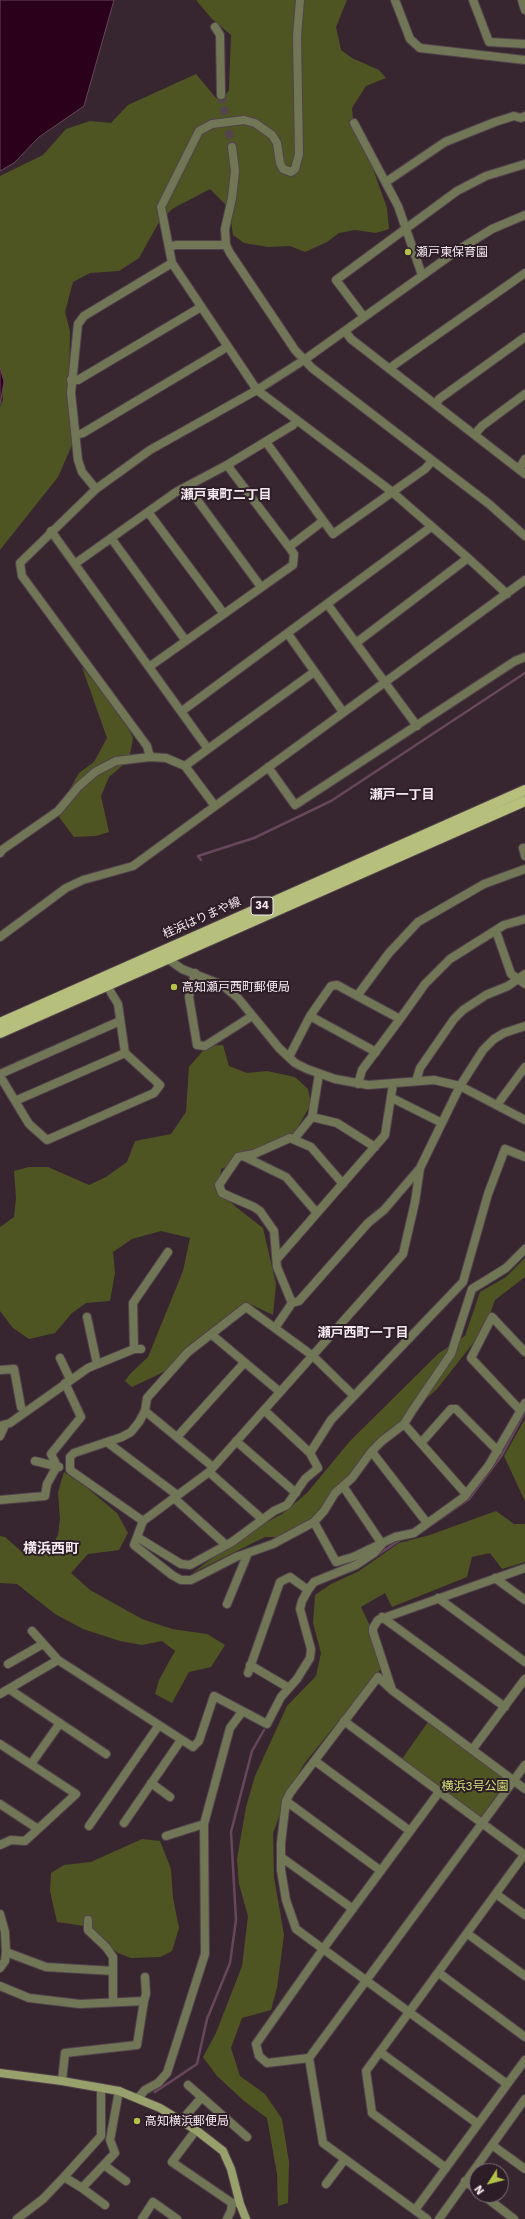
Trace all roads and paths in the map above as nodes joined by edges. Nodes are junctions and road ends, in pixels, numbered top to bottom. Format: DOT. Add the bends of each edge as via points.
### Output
graph roads {
  1 [pos="300,0"];
  2 [pos="395,0"];
  3 [pos="473,0"];
  4 [pos="522,0"];
  5 [pos="525,10"];
  6 [pos="215,27"];
  7 [pos="525,44"];
  8 [pos="525,60"];
  9 [pos="221,95"];
  10 [pos="524,119"];
  11 [pos="354,123"];
  12 [pos="232,147"];
  13 [pos="525,164"];
  14 [pos="386,182"];
  15 [pos="525,215"];
  16 [pos="406,228"];
  17 [pos="226,245"];
  18 [pos="169,247"];
  19 [pos="172,263"];
  20 [pos="525,273"];
  21 [pos="422,275"];
  22 [pos="201,307"];
  23 [pos="364,317"];
  24 [pos="345,331"];
  25 [pos="525,337"];
  26 [pos="227,347"];
  27 [pos="304,360"];
  28 [pos="390,369"];
  29 [pos="71,380"];
  30 [pos="257,390"];
  31 [pos="525,394"];
  32 [pos="436,404"];
  33 [pos="297,421"];
  34 [pos="475,434"];
  35 [pos="76,435"];
  36 [pos="266,442"];
  37 [pos="525,459"];
  38 [pos="432,461"];
  39 [pos="227,465"];
  40 [pos="522,471"];
  41 [pos="187,486"];
  42 [pos="96,489"];
  43 [pos="391,491"];
  44 [pos="148,512"];
  45 [pos="324,521"];
  46 [pos="431,527"];
  47 [pos="51,531"];
  48 [pos="525,536"];
  49 [pos="111,538"];
  50 [pos="289,547"];
  51 [pos="468,558"];
  52 [pos="76,563"];
  53 [pos="525,580"];
  54 [pos="261,587"];
  55 [pos="506,594"];
  56 [pos="328,605"];
  57 [pos="224,614"];
  58 [pos="288,634"];
  59 [pos="186,641"];
  60 [pos="356,643"];
  61 [pos="525,657"];
  62 [pos="149,667"];
  63 [pos="314,672"];
  64 [pos="384,682"];
  65 [pos="182,711"];
  66 [pos="343,712"];
  67 [pos="417,726"];
  68 [pos="208,749"];
  69 [pos="150,757"];
  70 [pos="185,766"];
  71 [pos="268,767"];
  72 [pos="525,790"];
  73 [pos="525,801"];
  74 [pos="215,806"];
  75 [pos="525,848"];
  76 [pos="1,850"];
  77 [pos="525,856"];
  78 [pos="525,869"];
  79 [pos="525,919"];
  80 [pos="496,931"];
  81 [pos="0,937"];
  82 [pos="158,951"];
  83 [pos="168,959"];
  84 [pos="195,973"];
  85 [pos="525,974"];
  86 [pos="102,976"];
  87 [pos="517,979"];
  88 [pos="525,984"];
  89 [pos="107,986"];
  90 [pos="357,996"];
  91 [pos="252,1016"];
  92 [pos="310,1016"];
  93 [pos="400,1019"];
  94 [pos="120,1021"];
  95 [pos="0,1023"];
  96 [pos="525,1026"];
  97 [pos="0,1033"];
  98 [pos="376,1052"];
  99 [pos="125,1054"];
  100 [pos="289,1057"];
  101 [pos="525,1067"];
  102 [pos="319,1074"];
  103 [pos="0,1075"];
  104 [pos="416,1081"];
  105 [pos="358,1084"];
  106 [pos="393,1084"];
  107 [pos="460,1086"];
  108 [pos="392,1098"];
  109 [pos="15,1101"];
  110 [pos="496,1105"];
  111 [pos="312,1117"];
  112 [pos="525,1120"];
  113 [pos="442,1123"];
  114 [pos="294,1139"];
  115 [pos="375,1147"];
  116 [pos="245,1157"];
  117 [pos="525,1157"];
  118 [pos="420,1168"];
  119 [pos="343,1184"];
  120 [pos="317,1213"];
  121 [pos="525,1249"];
  122 [pos="168,1252"];
  123 [pos="277,1259"];
  124 [pos="463,1282"];
  125 [pos="472,1290"];
  126 [pos="292,1303"];
  127 [pos="87,1317"];
  128 [pos="275,1328"];
  129 [pos="211,1334"];
  130 [pos="525,1352"];
  131 [pos="313,1356"];
  132 [pos="60,1358"];
  133 [pos="244,1363"];
  134 [pos="97,1364"];
  135 [pos="0,1370"];
  136 [pos="68,1381"];
  137 [pos="280,1392"];
  138 [pos="354,1396"];
  139 [pos="523,1406"];
  140 [pos="21,1407"];
  141 [pos="264,1410"];
  142 [pos="145,1411"];
  143 [pos="404,1424"];
  144 [pos="2,1425"];
  145 [pos="0,1436"];
  146 [pos="176,1437"];
  147 [pos="236,1441"];
  148 [pos="107,1442"];
  149 [pos="421,1443"];
  150 [pos="498,1451"];
  151 [pos="372,1452"];
  152 [pos="310,1453"];
  153 [pos="35,1461"];
  154 [pos="57,1466"];
  155 [pos="70,1468"];
  156 [pos="211,1469"];
  157 [pos="343,1486"];
  158 [pos="296,1493"];
  159 [pos="466,1494"];
  160 [pos="176,1497"];
  161 [pos="0,1500"];
  162 [pos="262,1519"];
  163 [pos="143,1521"];
  164 [pos="314,1522"];
  165 [pos="427,1523"];
  166 [pos="137,1537"];
  167 [pos="382,1544"];
  168 [pos="226,1545"];
  169 [pos="248,1553"];
  170 [pos="525,1568"];
  171 [pos="495,1578"];
  172 [pos="308,1590"];
  173 [pos="438,1598"];
  174 [pos="525,1600"];
  175 [pos="227,1604"];
  176 [pos="382,1617"];
  177 [pos="32,1631"];
  178 [pos="43,1644"];
  179 [pos="58,1660"];
  180 [pos="525,1662"];
  181 [pos="8,1664"];
  182 [pos="525,1679"];
  183 [pos="9,1688"];
  184 [pos="289,1688"];
  185 [pos="393,1691"];
  186 [pos="0,1694"];
  187 [pos="505,1707"];
  188 [pos="242,1712"];
  189 [pos="344,1721"];
  190 [pos="60,1723"];
  191 [pos="159,1725"];
  192 [pos="181,1740"];
  193 [pos="0,1744"];
  194 [pos="472,1750"];
  195 [pos="106,1754"];
  196 [pos="315,1761"];
  197 [pos="31,1764"];
  198 [pos="525,1765"];
  199 [pos="514,1781"];
  200 [pos="151,1783"];
  201 [pos="525,1789"];
  202 [pos="440,1792"];
  203 [pos="170,1797"];
  204 [pos="286,1801"];
  205 [pos="0,1804"];
  206 [pos="124,1823"];
  207 [pos="482,1823"];
  208 [pos="204,1824"];
  209 [pos="89,1826"];
  210 [pos="38,1829"];
  211 [pos="410,1831"];
  212 [pos="166,1836"];
  213 [pos="0,1845"];
  214 [pos="525,1855"];
  215 [pos="281,1857"];
  216 [pos="381,1870"];
  217 [pos="496,1894"];
  218 [pos="353,1909"];
  219 [pos="0,1914"];
  220 [pos="525,1915"];
  221 [pos="88,1920"];
  222 [pos="468,1934"];
  223 [pos="323,1949"];
  224 [pos="6,1952"];
  225 [pos="0,1968"];
  226 [pos="113,1971"];
  227 [pos="439,1973"];
  228 [pos="525,1976"];
  229 [pos="145,1977"];
  230 [pos="367,1981"];
  231 [pos="0,1986"];
  232 [pos="144,2001"];
  233 [pos="113,2002"];
  234 [pos="409,2013"];
  235 [pos="525,2038"];
  236 [pos="380,2052"];
  237 [pos="309,2058"];
  238 [pos="525,2060"];
  239 [pos="0,2073"];
  240 [pos="62,2081"];
  241 [pos="507,2084"];
  242 [pos="188,2085"];
  243 [pos="101,2088"];
  244 [pos="119,2091"];
  245 [pos="202,2097"];
  246 [pos="138,2098"];
  247 [pos="525,2099"];
  248 [pos="181,2121"];
  249 [pos="478,2124"];
  250 [pos="196,2130"];
  251 [pos="247,2137"];
  252 [pos="492,2145"];
  253 [pos="345,2159"];
  254 [pos="104,2165"];
  255 [pos="446,2168"];
  256 [pos="525,2169"];
  257 [pos="64,2177"];
  258 [pos="465,2181"];
  259 [pos="126,2182"];
  260 [pos="326,2184"];
  261 [pos="469,2184"];
  262 [pos="82,2188"];
  263 [pos="493,2203"];
  264 [pos="236,2204"];
  265 [pos="105,2205"];
  266 [pos="415,2210"];
  267 [pos="17,2219"];
  268 [pos="142,2219"];
  269 [pos="177,2219"];
  270 [pos="227,2219"];
  271 [pos="246,2219"];
  272 [pos="427,2219"];
  273 [pos="438,2219"];
  274 [pos="514,2219"];
  1 -- 18 [label="street" via="299,154 295,169 291,172 283,169 277,143 272,135 255,123 244,120 212,124 199,131 161,207"];
  2 -- 8 [label="street" via="410,39 420,48"];
  3 -- 7 [label="street" via="489,42"];
  4 -- 5 [label="street"];
  6 -- 9 [label="street" via="220,35"];
  10 -- 14 [label="street" via="514,116 445,142"];
  11 -- 14 [label="street"];
  12 -- 17 [label="street" via="235,171 225,229"];
  13 -- 16 [label="street" via="486,176 457,192"];
  14 -- 16 [label="street"];
  15 -- 21 [label="street" via="492,229"];
  16 -- 21 [label="street"];
  16 -- 23 [label="street" via="336,280"];
  17 -- 18 [label="street"];
  17 -- 27 [label="street"];
  18 -- 19 [label="street"];
  19 -- 22 [label="street"];
  19 -- 29 [label="street" via="84,316 78,324"];
  20 -- 28 [label="street"];
  21 -- 23 [label="street"];
  22 -- 26 [label="street"];
  22 -- 29 [label="street" via="78,380"];
  23 -- 24 [label="street"];
  24 -- 27 [label="street"];
  24 -- 28 [label="street"];
  25 -- 32 [label="street" via="439,399"];
  26 -- 30 [label="street"];
  26 -- 35 [label="street"];
  27 -- 30 [label="street"];
  27 -- 38 [label="street"];
  28 -- 32 [label="street"];
  29 -- 35 [label="street"];
  30 -- 33 [label="street"];
  30 -- 42 [label="street" via="150,450"];
  31 -- 34 [label="street"];
  32 -- 34 [label="street"];
  33 -- 36 [label="street"];
  33 -- 43 [label="street"];
  34 -- 40 [label="street"];
  35 -- 42 [label="street" via="78,460 82,472"];
  36 -- 39 [label="street"];
  36 -- 45 [label="street"];
  37 -- 40 [label="street"];
  38 -- 43 [label="street" via="425,469"];
  38 -- 48 [label="street" via="489,504"];
  39 -- 41 [label="street"];
  39 -- 50 [label="street"];
  41 -- 44 [label="street"];
  41 -- 54 [label="street"];
  42 -- 47 [label="street"];
  43 -- 45 [label="street" via="333,534"];
  43 -- 46 [label="street"];
  44 -- 49 [label="street"];
  44 -- 57 [label="street"];
  45 -- 50 [label="street"];
  46 -- 51 [label="street"];
  46 -- 56 [label="street"];
  47 -- 52 [label="street"];
  47 -- 69 [label="street" via="20,563 22,576 147,746"];
  49 -- 52 [label="street"];
  49 -- 59 [label="street"];
  50 -- 54 [label="street" via="294,554 292,565"];
  51 -- 55 [label="street"];
  51 -- 60 [label="street"];
  52 -- 62 [label="street"];
  53 -- 55 [label="street"];
  54 -- 57 [label="street"];
  55 -- 64 [label="street"];
  56 -- 58 [label="street"];
  56 -- 60 [label="street"];
  57 -- 59 [label="street"];
  58 -- 63 [label="street"];
  58 -- 65 [label="street"];
  59 -- 62 [label="street"];
  60 -- 64 [label="street"];
  61 -- 67 [label="street" via="515,661"];
  62 -- 65 [label="street"];
  63 -- 66 [label="street"];
  63 -- 68 [label="street"];
  64 -- 66 [label="street"];
  64 -- 67 [label="street"];
  65 -- 68 [label="street"];
  66 -- 71 [label="street"];
  67 -- 71 [label="street" via="295,805"];
  68 -- 70 [label="street"];
  69 -- 70 [label="street" via="166,758"];
  69 -- 76 [label="street" via="116,761 95,772 78,786 58,811"];
  70 -- 74 [label="street"];
  71 -- 74 [label="street"];
  72 -- 82 [label="main road, 桂浜はりまや線 / 34"];
  73 -- 83 [label="main road, 桂浜はりまや線 / 34"];
  74 -- 81 [label="street" via="133,866 83,880 66,888"];
  75 -- 77 [label="street"];
  78 -- 90 [label="street" via="484,884 418,922 389,953"];
  79 -- 80 [label="street" via="504,925"];
  80 -- 87 [label="street" via="511,974"];
  80 -- 93 [label="street" via="450,959 425,984"];
  82 -- 83 [label="street"];
  82 -- 86 [label="main road, 桂浜はりまや線 / 34"];
  83 -- 84 [label="street" via="182,969"];
  83 -- 89 [label="main road, 桂浜はりまや線 / 34"];
  84 -- 91 [label="street" via="222,985 238,998"];
  84 -- 91 [label="street" via="189,997 197,1045 205,1046"];
  85 -- 87 [label="street"];
  86 -- 89 [label="street"];
  86 -- 95 [label="main road, 桂浜はりまや線 / 34"];
  87 -- 88 [label="street"];
  87 -- 104 [label="street" via="508,986 486,995 454,1019 420,1068"];
  89 -- 94 [label="street" via="118,1004"];
  89 -- 97 [label="main road, 桂浜はりまや線 / 34"];
  90 -- 92 [label="street" via="337,985 332,986"];
  90 -- 93 [label="street"];
  91 -- 100 [label="street"];
  92 -- 98 [label="street"];
  92 -- 100 [label="street"];
  93 -- 98 [label="street"];
  94 -- 99 [label="street"];
  94 -- 103 [label="street"];
  96 -- 107 [label="street" via="504,1033 483,1050"];
  98 -- 105 [label="street" via="362,1070"];
  99 -- 109 [label="street"];
  99 -- 109 [label="street" via="160,1085 154,1093 47,1140 29,1124"];
  100 -- 102 [label="street"];
  101 -- 110 [label="street"];
  102 -- 105 [label="street"];
  102 -- 111 [label="street"];
  103 -- 109 [label="street"];
  104 -- 106 [label="street"];
  104 -- 107 [label="street" via="434,1080"];
  105 -- 106 [label="street"];
  106 -- 108 [label="street"];
  107 -- 110 [label="street"];
  107 -- 113 [label="street"];
  108 -- 113 [label="street"];
  108 -- 115 [label="street" via="386,1135"];
  110 -- 112 [label="street"];
  111 -- 114 [label="street"];
  111 -- 115 [label="street" via="337,1123"];
  113 -- 118 [label="street"];
  114 -- 116 [label="street" via="290,1138"];
  114 -- 119 [label="street" via="311,1147"];
  115 -- 119 [label="street"];
  116 -- 120 [label="street" via="286,1177"];
  116 -- 123 [label="street" via="238,1157 219,1185 222,1193 254,1206 264,1217 274,1231"];
  117 -- 124 [label="street" via="505,1149 488,1194"];
  118 -- 126 [label="street" via="384,1210 368,1222 299,1301"];
  118 -- 131 [label="street" via="403,1254"];
  119 -- 120 [label="street"];
  120 -- 123 [label="street"];
  121 -- 125 [label="street" via="506,1268"];
  122 -- 134 [label="street" via="133,1302 137,1349"];
  123 -- 126 [label="street" via="277,1267"];
  124 -- 125 [label="street"];
  124 -- 138 [label="street"];
  125 -- 143 [label="street" via="451,1354"];
  126 -- 128 [label="street"];
  127 -- 134 [label="street"];
  128 -- 129 [label="street" via="246,1307"];
  128 -- 131 [label="street"];
  129 -- 133 [label="street"];
  129 -- 142 [label="street" via="188,1352 147,1398"];
  130 -- 139 [label="street" via="492,1317 471,1358"];
  131 -- 137 [label="street"];
  131 -- 138 [label="street"];
  132 -- 136 [label="street"];
  133 -- 137 [label="street"];
  133 -- 146 [label="street"];
  134 -- 136 [label="street"];
  135 -- 140 [label="street" via="14,1369"];
  136 -- 144 [label="street"];
  136 -- 154 [label="street" via="80,1417 51,1454"];
  137 -- 141 [label="street"];
  138 -- 152 [label="street" via="331,1420"];
  139 -- 150 [label="street"];
  141 -- 147 [label="street"];
  141 -- 152 [label="street"];
  142 -- 146 [label="street"];
  142 -- 148 [label="street" via="131,1432"];
  143 -- 149 [label="street"];
  143 -- 151 [label="street"];
  144 -- 145 [label="street"];
  146 -- 156 [label="street"];
  147 -- 156 [label="street"];
  147 -- 158 [label="street"];
  148 -- 155 [label="street" via="74,1453 70,1457"];
  148 -- 160 [label="street"];
  149 -- 150 [label="street" via="451,1409 456,1409"];
  149 -- 159 [label="street"];
  150 -- 159 [label="street"];
  151 -- 157 [label="street"];
  151 -- 165 [label="street"];
  152 -- 158 [label="street" via="318,1468 305,1479"];
  153 -- 154 [label="street"];
  154 -- 155 [label="street"];
  154 -- 161 [label="street" via="47,1484 46,1496"];
  155 -- 163 [label="street"];
  156 -- 160 [label="street"];
  156 -- 162 [label="street"];
  157 -- 164 [label="street"];
  157 -- 167 [label="street"];
  158 -- 162 [label="street" via="287,1505"];
  159 -- 165 [label="street"];
  160 -- 163 [label="street"];
  160 -- 168 [label="street"];
  162 -- 168 [label="street"];
  163 -- 166 [label="street"];
  164 -- 167 [label="street" via="336,1562"];
  164 -- 169 [label="street" via="273,1544"];
  165 -- 167 [label="street" via="414,1533"];
  166 -- 168 [label="street" via="185,1566 194,1564"];
  166 -- 169 [label="street" via="134,1545 172,1576 181,1580 197,1579"];
  167 -- 172 [label="street" via="356,1565 314,1582"];
  169 -- 175 [label="street"];
  170 -- 171 [label="street"];
  171 -- 173 [label="street"];
  171 -- 174 [label="street"];
  172 -- 184 [label="street" via="300,1609 311,1648 310,1658"];
  172 -- 184 [label="street" via="290,1578 280,1582 249,1669"];
  173 -- 176 [label="street"];
  173 -- 180 [label="street"];
  176 -- 185 [label="street" via="375,1623 373,1632"];
  176 -- 187 [label="street"];
  177 -- 178 [label="street"];
  178 -- 179 [label="street"];
  178 -- 181 [label="street"];
  179 -- 183 [label="street"];
  179 -- 191 [label="street"];
  182 -- 187 [label="street"];
  183 -- 186 [label="street"];
  183 -- 190 [label="street"];
  184 -- 188 [label="street" via="281,1696 267,1724"];
  185 -- 189 [label="street" via="378,1677"];
  185 -- 194 [label="street"];
  187 -- 194 [label="street"];
  188 -- 192 [label="street" via="214,1696 199,1741 193,1747"];
  188 -- 208 [label="street" via="230,1728"];
  189 -- 196 [label="street"];
  189 -- 202 [label="street"];
  190 -- 195 [label="street"];
  190 -- 197 [label="street"];
  191 -- 192 [label="street"];
  191 -- 209 [label="street"];
  192 -- 200 [label="street"];
  193 -- 197 [label="street"];
  194 -- 199 [label="street"];
  196 -- 204 [label="street"];
  196 -- 211 [label="street"];
  197 -- 210 [label="street" via="76,1794"];
  198 -- 199 [label="street"];
  199 -- 201 [label="street"];
  199 -- 207 [label="street"];
  200 -- 203 [label="street"];
  200 -- 206 [label="street"];
  202 -- 207 [label="street"];
  202 -- 211 [label="street"];
  204 -- 215 [label="street"];
  204 -- 216 [label="street"];
  205 -- 210 [label="street"];
  207 -- 214 [label="street"];
  207 -- 230 [label="street"];
  208 -- 212 [label="street"];
  208 -- 246 [label="street" via="205,1954 167,2073"];
  210 -- 213 [label="street" via="25,1841 11,1840"];
  211 -- 216 [label="street"];
  214 -- 217 [label="street"];
  215 -- 218 [label="street"];
  215 -- 223 [label="street" via="286,1900 296,1929"];
  216 -- 218 [label="street"];
  217 -- 220 [label="street"];
  217 -- 222 [label="street"];
  218 -- 223 [label="street"];
  219 -- 224 [label="street" via="5,1932"];
  221 -- 226 [label="street" via="88,1930 106,1947 113,1958"];
  222 -- 227 [label="street"];
  222 -- 228 [label="street"];
  223 -- 230 [label="street"];
  223 -- 237 [label="street" via="256,2044 258,2056 267,2063"];
  224 -- 225 [label="street" via="5,1961"];
  224 -- 226 [label="street" via="46,1967"];
  226 -- 233 [label="street"];
  227 -- 234 [label="street"];
  227 -- 235 [label="street"];
  229 -- 232 [label="street"];
  230 -- 234 [label="street"];
  230 -- 237 [label="street"];
  231 -- 233 [label="street" via="29,1998 80,2004"];
  232 -- 233 [label="street"];
  232 -- 240 [label="street" via="137,2045 65,2053"];
  234 -- 236 [label="street"];
  234 -- 241 [label="street"];
  236 -- 249 [label="street"];
  236 -- 255 [label="street" via="366,2071 372,2113"];
  237 -- 253 [label="street" via="323,2143"];
  238 -- 241 [label="street"];
  239 -- 240 [label="street"];
  240 -- 243 [label="street"];
  241 -- 249 [label="street"];
  242 -- 245 [label="street"];
  243 -- 244 [label="street"];
  243 -- 257 [label="street" via="101,2136"];
  244 -- 246 [label="street"];
  244 -- 254 [label="street" via="110,2140 115,2153"];
  245 -- 248 [label="street"];
  245 -- 251 [label="street"];
  246 -- 248 [label="street"];
  247 -- 252 [label="street"];
  248 -- 250 [label="street"];
  249 -- 255 [label="street"];
  250 -- 264 [label="street" via="223,2151 231,2169"];
  250 -- 264 [label="street" via="172,2162"];
  252 -- 256 [label="street"];
  252 -- 258 [label="street"];
  253 -- 260 [label="street"];
  253 -- 266 [label="street"];
  254 -- 259 [label="street"];
  254 -- 262 [label="street"];
  255 -- 266 [label="street"];
  257 -- 262 [label="street"];
  257 -- 267 [label="street" via="43,2199"];
  258 -- 261 [label="street"];
  258 -- 273 [label="street"];
  262 -- 265 [label="street"];
  263 -- 274 [label="street"];
  264 -- 270 [label="street"];
  264 -- 271 [label="street"];
  266 -- 272 [label="street"];
  268 -- 269 [label="street" via="154,2202"];
}
